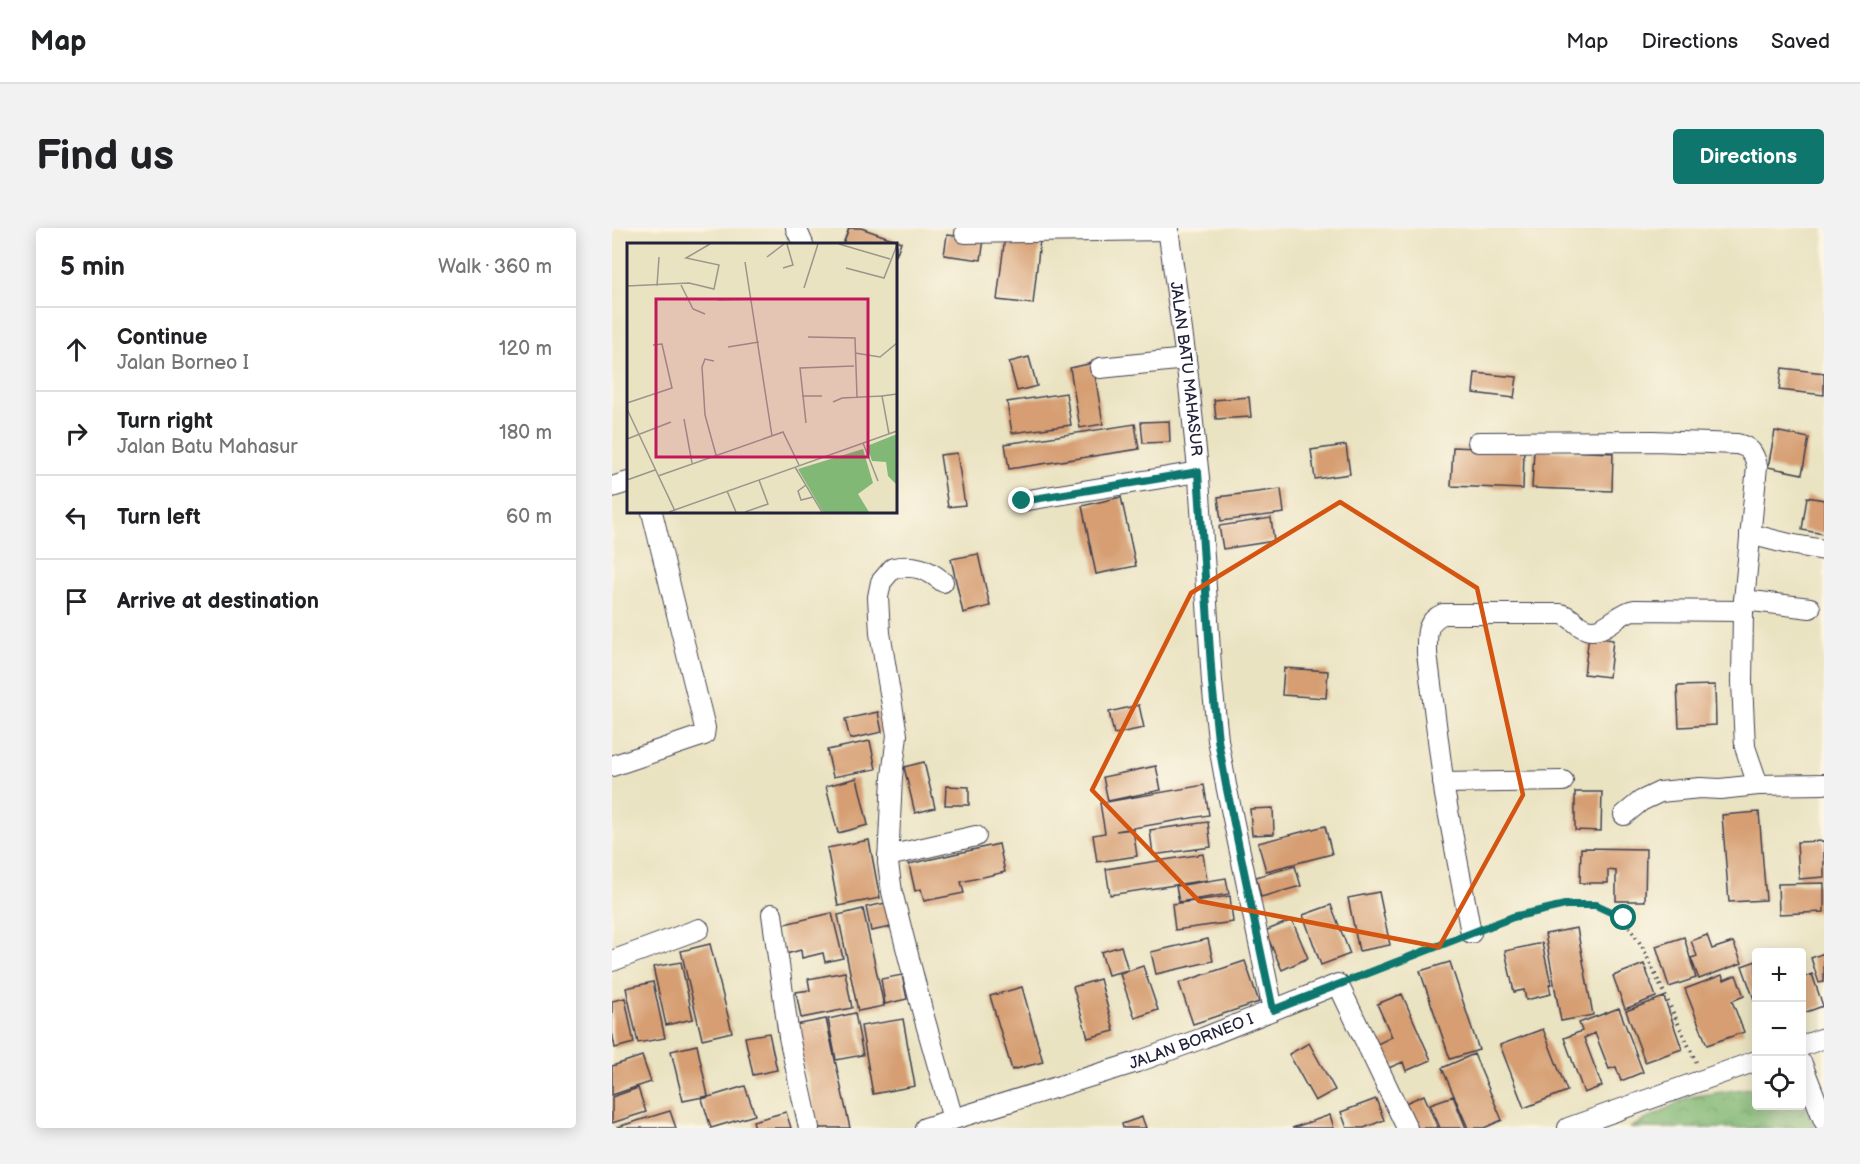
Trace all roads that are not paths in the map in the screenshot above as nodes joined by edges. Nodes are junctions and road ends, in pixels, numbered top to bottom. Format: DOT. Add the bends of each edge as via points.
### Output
graph roads {
  1 [pos="796,228"];
  2 [pos="1169,229"];
  3 [pos="965,233"];
  4 [pos="803,243"];
  5 [pos="1186,359"];
  6 [pos="1100,368"];
  7 [pos="1478,442"];
  8 [pos="1198,472"];
  9 [pos="627,482"];
  10 [pos="612,487"];
  11 [pos="1022,501"];
  12 [pos="652,513"];
  13 [pos="1750,534"];
  14 [pos="1824,550"];
  15 [pos="943,582"];
  16 [pos="1743,605"];
  17 [pos="1810,608"];
  18 [pos="612,766"];
  19 [pos="1563,781"];
  20 [pos="1443,783"];
  21 [pos="1824,784"];
  22 [pos="1758,785"];
  23 [pos="1624,814"];
  24 [pos="976,836"];
  25 [pos="888,856"];
  26 [pos="772,914"];
  27 [pos="699,929"];
  28 [pos="1471,933"];
  29 [pos="612,961"];
  30 [pos="1273,1010"];
  31 [pos="1824,1038"];
  32 [pos="1806,1045"];
  33 [pos="1752,1062"];
  34 [pos="1806,1074"];
  35 [pos="953,1119"];
  36 [pos="1824,1121"];
  37 [pos="809,1128"];
  38 [pos="925,1128"];
  39 [pos="1407,1128"];
  40 [pos="1568,1128"];
  1 -- 4 [label="street"];
  2 -- 3 [label="street"];
  2 -- 5 [label="street, JALAN BATU MAHASUR"];
  5 -- 6 [label="street"];
  5 -- 8 [label="street, JALAN BATU MAHASUR"];
  7 -- 13 [label="street" via="1653,441 1745,446 1755,456 1757,466"];
  8 -- 11 [label="street"];
  8 -- 30 [label="street, JALAN BATU MAHASUR" via="1218,740"];
  9 -- 10 [label="street"];
  12 -- 18 [label="street" via="704,735"];
  13 -- 14 [label="street"];
  13 -- 16 [label="street"];
  15 -- 25 [label="street" via="930,572 904,566 893,568 881,582 880,633 897,735"];
  16 -- 17 [label="street"];
  16 -- 20 [label="street" via="1634,610 1591,630 1561,614 1443,614 1434,618 1429,626 1427,653"];
  16 -- 22 [label="street" via="1743,727 1745,747"];
  19 -- 20 [label="street"];
  20 -- 28 [label="street"];
  21 -- 22 [label="street"];
  22 -- 23 [label="street" via="1660,792"];
  24 -- 25 [label="street"];
  25 -- 35 [label="street" via="892,891"];
  26 -- 37 [label="street" via="789,1037"];
  27 -- 29 [label="street"];
  30 -- 35 [label="street, JALAN BORNEO I" via="1137,1062"];
  30 -- 39 [label="street, JALAN BORNEO I" via="1338,984"];
  31 -- 32 [label="street"];
  33 -- 40 [label="street"];
  34 -- 36 [label="street"];
  35 -- 38 [label="street, JALAN BORNEO I"];
}
